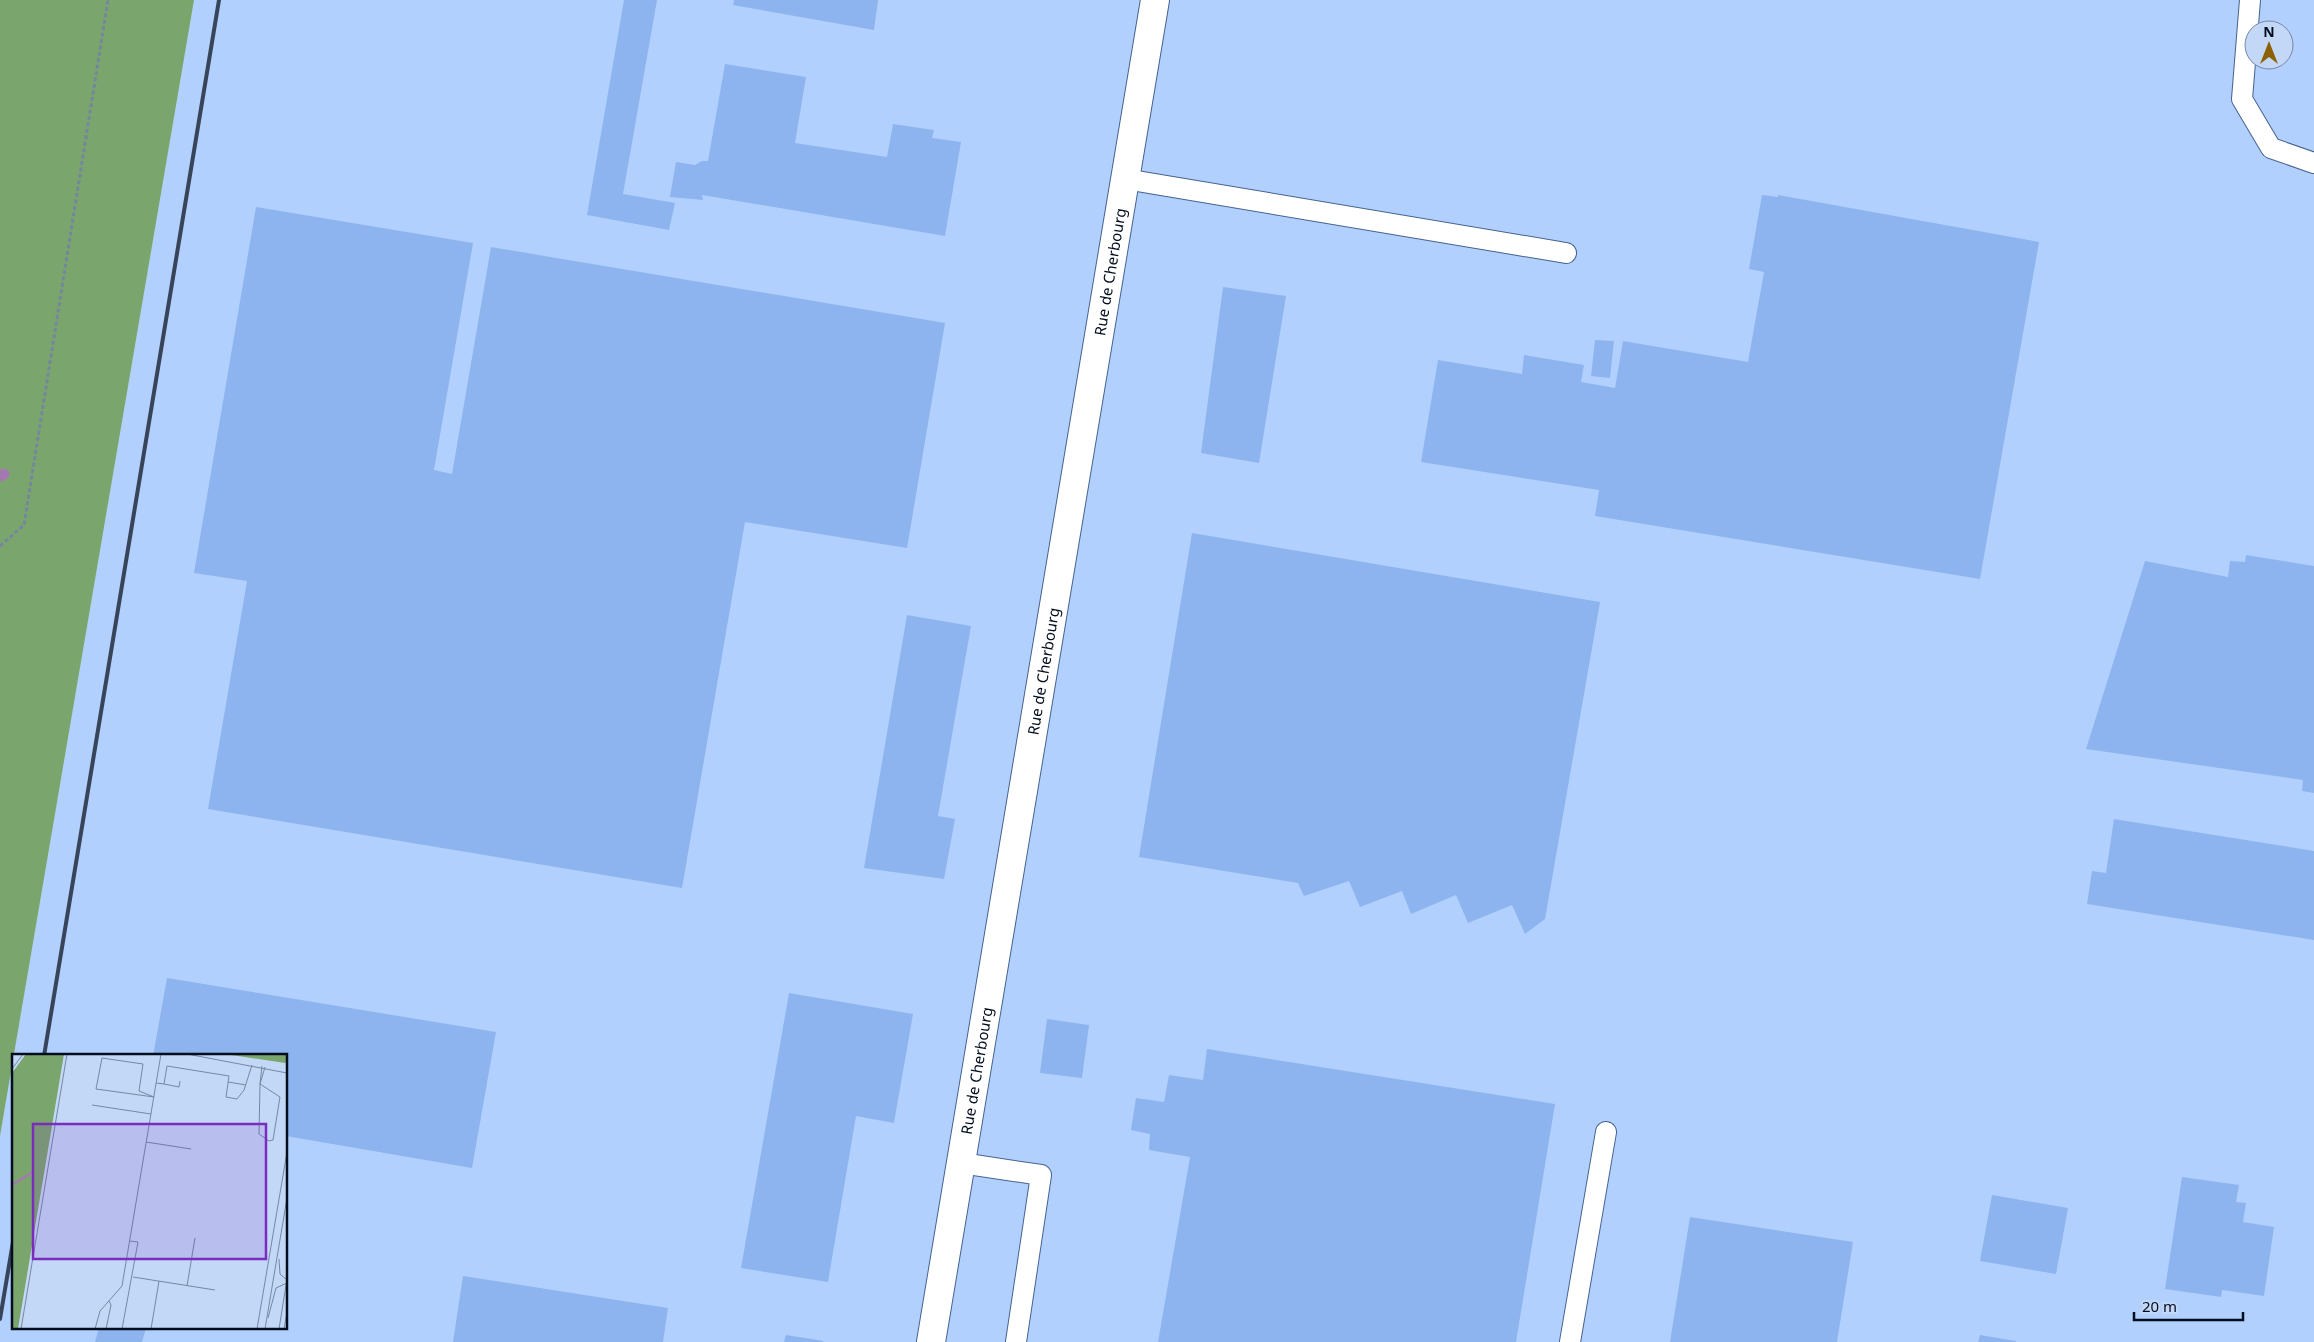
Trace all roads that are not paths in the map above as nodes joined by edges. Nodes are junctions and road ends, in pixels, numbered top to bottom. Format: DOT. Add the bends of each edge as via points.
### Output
graph roads {
  1 [pos="1155,0"];
  2 [pos="2250,0"];
  3 [pos="2314,163"];
  4 [pos="1126,179"];
  5 [pos="1566,253"];
  6 [pos="1606,1132"];
  7 [pos="961,1163"];
  8 [pos="931,1342"];
  9 [pos="1016,1342"];
  10 [pos="1570,1342"];
  1 -- 4 [label="street, Rue de Cherbourg"];
  2 -- 3 [label="lane" via="2242,99 2271,148"];
  4 -- 5 [label="lane"];
  4 -- 7 [label="street, Rue de Cherbourg"];
  6 -- 10 [label="lane"];
  7 -- 8 [label="street, Rue de Cherbourg"];
  7 -- 9 [label="lane" via="1041,1175"];
}
